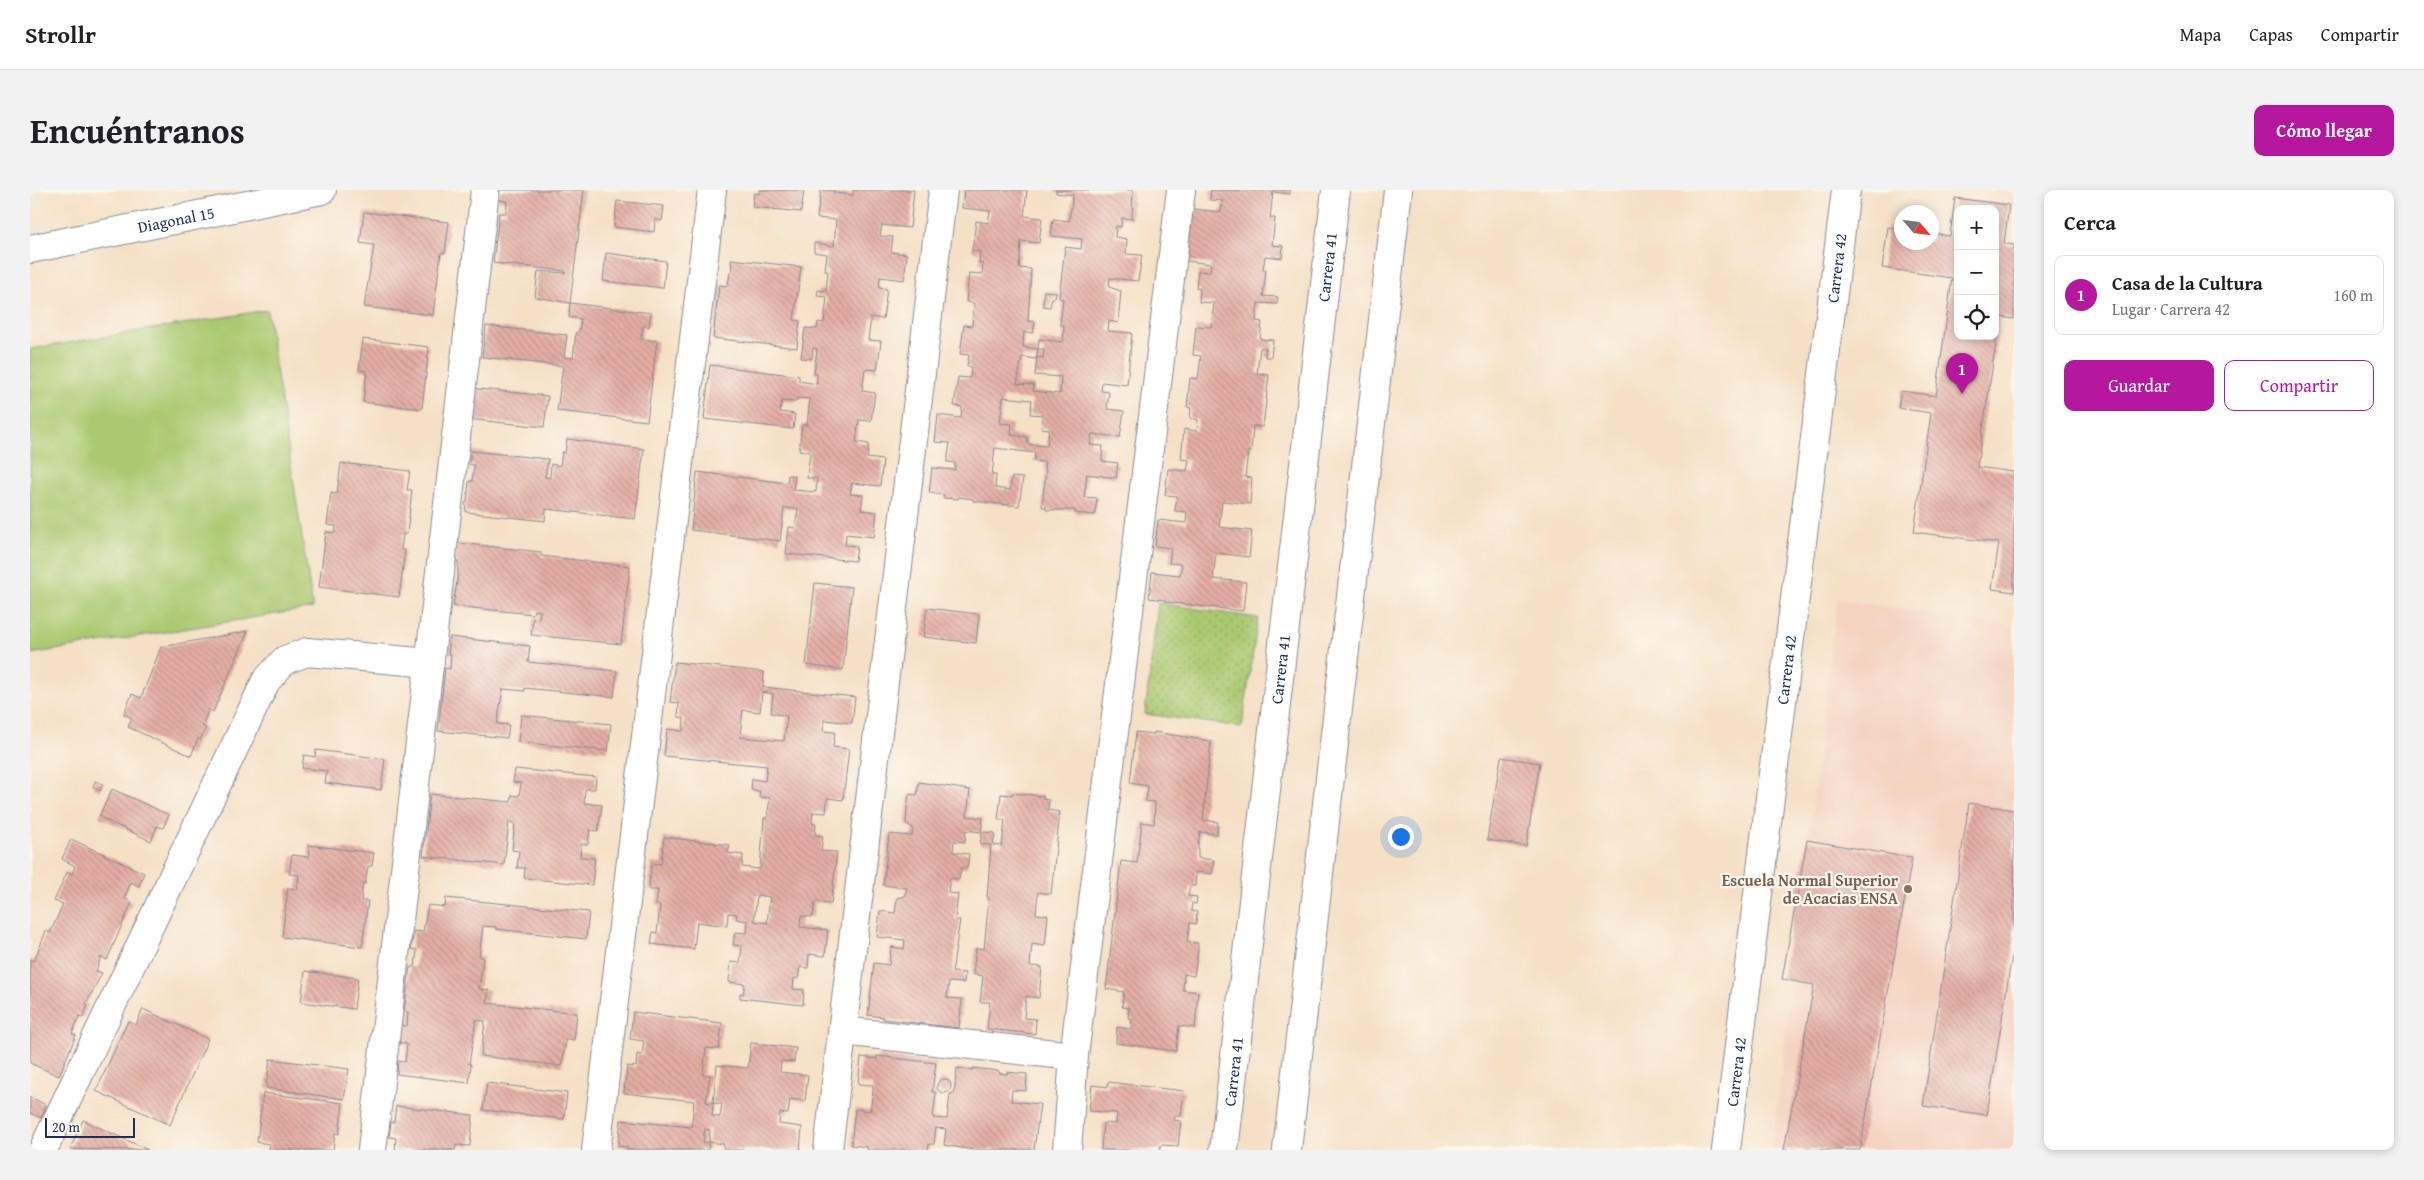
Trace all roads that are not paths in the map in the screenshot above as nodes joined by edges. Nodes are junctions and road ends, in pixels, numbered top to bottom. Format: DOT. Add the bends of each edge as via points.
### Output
graph roads {
  1 [pos="322,190"];
  2 [pos="484,190"];
  3 [pos="712,190"];
  4 [pos="943,190"];
  5 [pos="1181,190"];
  6 [pos="1336,190"];
  7 [pos="1398,190"];
  8 [pos="1846,190"];
  9 [pos="30,249"];
  10 [pos="430,663"];
  11 [pos="842,1031"];
  12 [pos="1074,1056"];
  13 [pos="43,1150"];
  14 [pos="372,1150"];
  15 [pos="596,1150"];
  16 [pos="828,1150"];
  17 [pos="1067,1150"];
  18 [pos="1224,1150"];
  19 [pos="1287,1150"];
  20 [pos="1726,1150"];
  1 -- 9 [label="street, Diagonal 15"];
  2 -- 10 [label="street"];
  3 -- 15 [label="street"];
  4 -- 11 [label="street"];
  5 -- 12 [label="street"];
  6 -- 18 [label="street, Carrera 41"];
  7 -- 19 [label="street"];
  8 -- 20 [label="street, Carrera 42"];
  10 -- 13 [label="street" via="307,652 285,660 266,681"];
  10 -- 14 [label="street"];
  11 -- 12 [label="street"];
  11 -- 16 [label="street"];
  12 -- 17 [label="street"];
}
